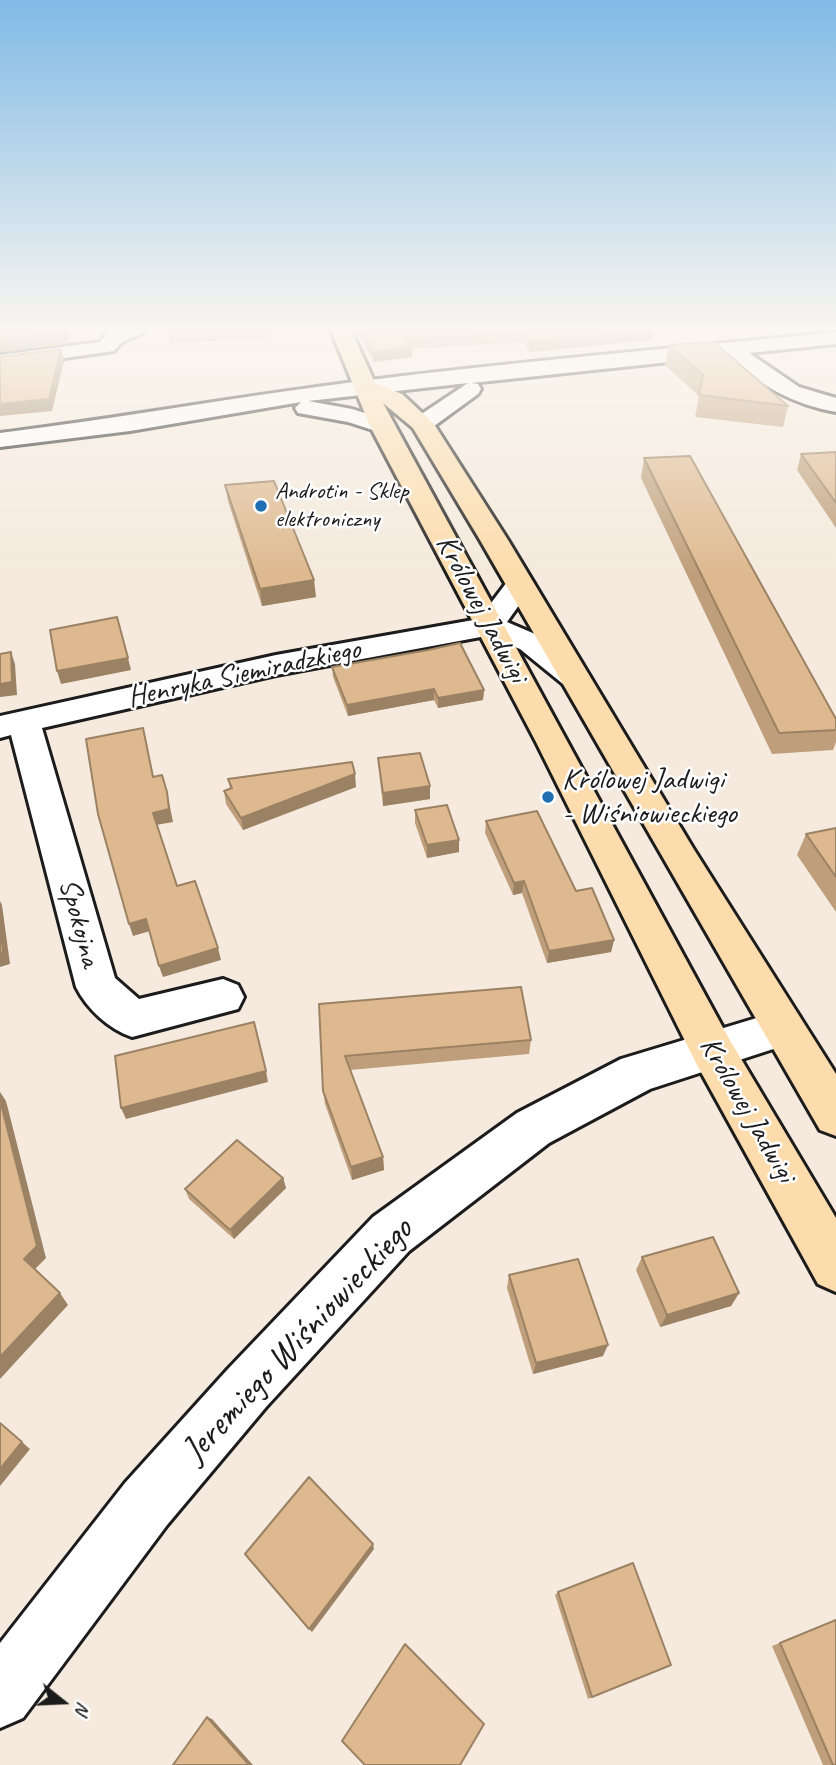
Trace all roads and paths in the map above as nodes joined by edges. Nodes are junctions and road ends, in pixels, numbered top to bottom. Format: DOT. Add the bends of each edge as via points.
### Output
graph roads {
  1 [pos="204,410"];
  2 [pos="280,410"];
  3 [pos="320,410"];
  4 [pos="375,410"];
  5 [pos="407,410"];
  6 [pos="441,410"];
  7 [pos="130,424"];
  8 [pos="422,424"];
  9 [pos="382,426"];
  10 [pos="0,440"];
  11 [pos="520,583"];
  12 [pos="489,626"];
  13 [pos="574,677"];
  14 [pos="12,725"];
  15 [pos="223,997"];
  16 [pos="783,1028"];
  17 [pos="712,1050"];
  18 [pos="836,1115"];
  19 [pos="836,1266"];
  20 [pos="0,1695"];
  1 -- 7 [label="street"];
  2 -- 7 [label="street"];
  3 -- 9 [label="street"];
  4 -- 9 [label="main road, Królowej Jadwigi"];
  5 -- 8 [label="main road, Królowej Jadwigi"];
  6 -- 8 [label="street"];
  7 -- 10 [label="street"];
  8 -- 11 [label="main road, Królowej Jadwigi"];
  9 -- 12 [label="main road, Królowej Jadwigi"];
  11 -- 12 [label="street"];
  11 -- 13 [label="main road, Królowej Jadwigi"];
  12 -- 13 [label="street" via="531,643"];
  12 -- 14 [label="street, Henryka Siemiradzkiego" via="276,665"];
  12 -- 17 [label="main road, Królowej Jadwigi"];
  13 -- 16 [label="main road, Królowej Jadwigi"];
  14 -- 15 [label="street, Spokojna" via="97,987 132,1019"];
  16 -- 17 [label="street, Jeremiego Wiśniowieckiego"];
  16 -- 18 [label="main road, Królowej Jadwigi"];
  17 -- 19 [label="main road, Królowej Jadwigi"];
  17 -- 20 [label="street, Jeremiego Wiśniowieckiego" via="637,1073 533,1128 391,1234 146,1504"];
}
